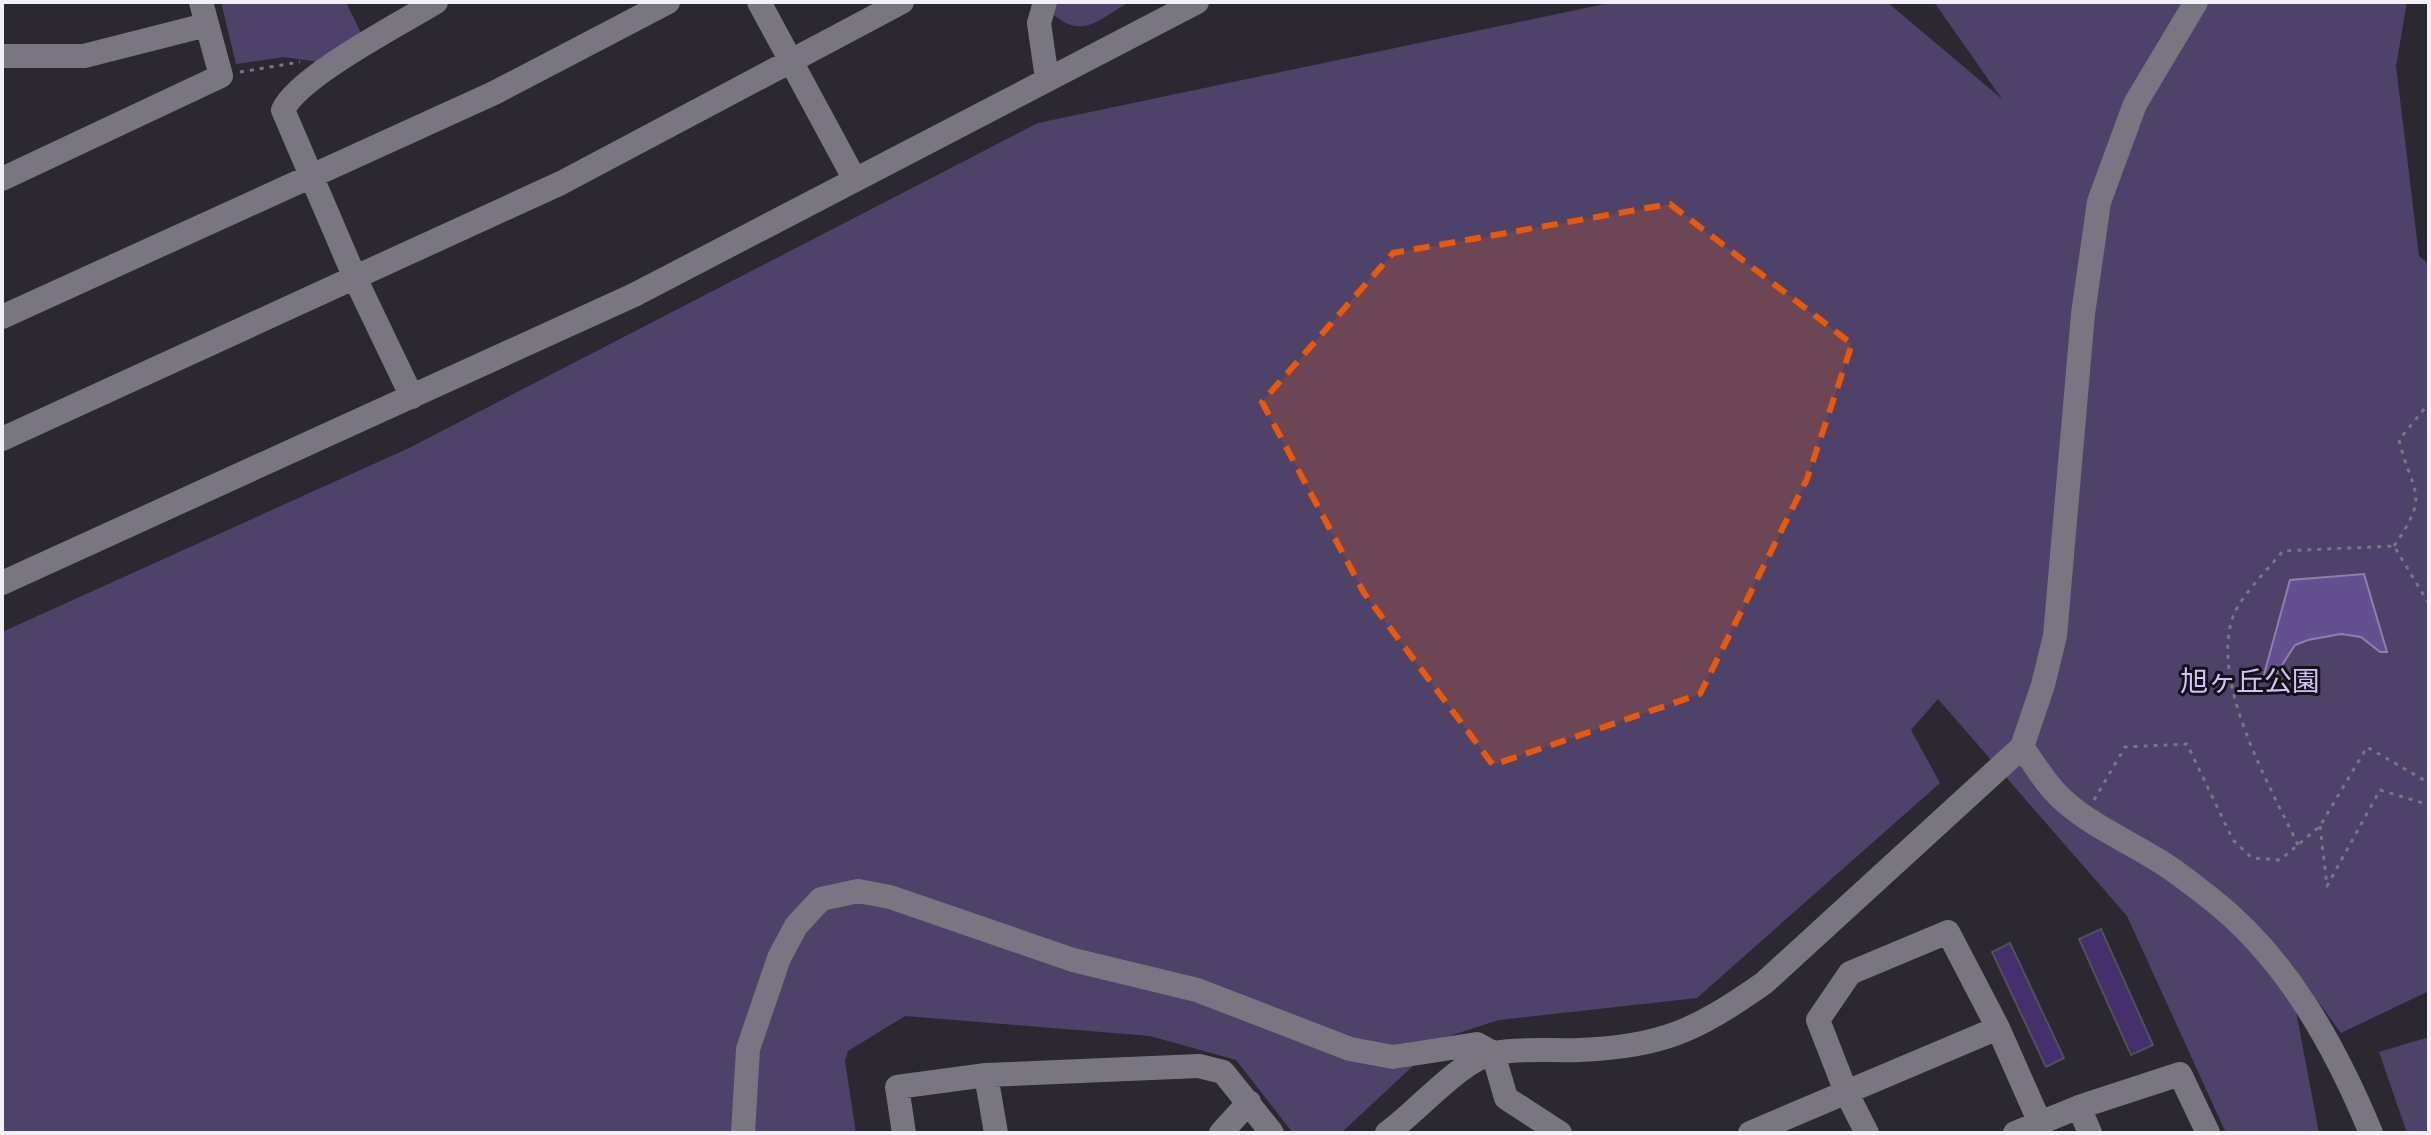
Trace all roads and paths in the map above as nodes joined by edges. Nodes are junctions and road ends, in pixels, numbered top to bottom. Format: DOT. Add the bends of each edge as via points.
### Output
graph roads {
  1 [pos="436,2"];
  2 [pos="668,2"];
  3 [pos="759,2"];
  4 [pos="902,2"];
  5 [pos="1045,2"];
  6 [pos="1197,2"];
  7 [pos="2196,2"];
  8 [pos="203,14"];
  9 [pos="2,56"];
  10 [pos="792,63"];
  11 [pos="322,73"];
  12 [pos="221,76"];
  13 [pos="1047,79"];
  14 [pos="311,176"];
  15 [pos="854,178"];
  16 [pos="2,179"];
  17 [pos="355,278"];
  18 [pos="2,317"];
  19 [pos="412,397"];
  20 [pos="2429,403"];
  21 [pos="2,439"];
  22 [pos="2425,498"];
  23 [pos="2422,514"];
  24 [pos="2394,546"];
  25 [pos="2,583"];
  26 [pos="2429,604"];
  27 [pos="2022,747"];
  28 [pos="2429,783"];
  29 [pos="2429,805"];
  30 [pos="2083,817"];
  31 [pos="2320,826"];
  32 [pos="2298,845"];
  33 [pos="1998,1028"];
  34 [pos="1493,1053"];
  35 [pos="986,1075"];
  36 [pos="1846,1092"];
  37 [pos="1249,1102"];
  38 [pos="2079,1107"];
  39 [pos="2040,1123"];
  40 [pos="1401,1129"];
  41 [pos="743,1133"];
  42 [pos="904,1133"];
  43 [pos="996,1133"];
  44 [pos="1221,1133"];
  45 [pos="1272,1133"];
  46 [pos="1560,1133"];
  47 [pos="1750,1133"];
  48 [pos="1867,1133"];
  49 [pos="2015,1133"];
  50 [pos="2090,1133"];
  51 [pos="2208,1133"];
  52 [pos="2371,1133"];
  1 -- 11 [label="street"];
  2 -- 14 [label="street" via="494,93"];
  3 -- 10 [label="street"];
  4 -- 10 [label="street"];
  5 -- 13 [label="street" via="1039,23"];
  6 -- 13 [label="street"];
  7 -- 27 [label="street" via="2135,104 2099,202 2083,314 2055,636"];
  8 -- 9 [label="street" via="84,56"];
  8 -- 12 [label="street"];
  10 -- 15 [label="street"];
  10 -- 17 [label="street" via="561,183"];
  11 -- 12 [label="path" via="310,60"];
  11 -- 14 [label="street" via="289,98 283,110"];
  12 -- 16 [label="street"];
  13 -- 15 [label="street"];
  14 -- 17 [label="street"];
  14 -- 18 [label="street"];
  15 -- 19 [label="street" via="634,295"];
  17 -- 19 [label="street"];
  17 -- 21 [label="street"];
  19 -- 25 [label="street"];
  20 -- 22 [label="path" via="2399,440"];
  23 -- 24 [label="path"];
  24 -- 26 [label="path"];
  24 -- 32 [label="path" via="2283,551 2234,613 2229,647 2238,719"];
  27 -- 30 [label="street" via="2060,798"];
  27 -- 34 [label="street" via="1764,983 1717,1016 1664,1040 1600,1049"];
  28 -- 31 [label="path" via="2367,747"];
  29 -- 31 [label="path" via="2380,790 2327,886"];
  30 -- 32 [label="path" via="2125,747 2187,744 2233,840 2252,858 2280,860"];
  30 -- 52 [label="street" via="2158,859 2252,936 2320,1028"];
  31 -- 32 [label="path"];
  33 -- 36 [label="street"];
  33 -- 36 [label="street" via="1948,932 1906,947 1850,973 1818,1020"];
  33 -- 39 [label="street"];
  34 -- 40 [label="street" via="1472,1062"];
  34 -- 41 [label="street" via="1477,1044 1393,1057 1350,1049 1197,990 1073,960 890,897 839,893 821,899 779,958 748,1049"];
  34 -- 46 [label="street" via="1506,1098"];
  35 -- 37 [label="street" via="1199,1066 1223,1072"];
  35 -- 42 [label="street" via="897,1087"];
  35 -- 43 [label="street"];
  36 -- 47 [label="street"];
  36 -- 48 [label="street"];
  37 -- 44 [label="street"];
  37 -- 45 [label="street"];
  38 -- 39 [label="street"];
  38 -- 50 [label="street"];
  38 -- 51 [label="street" via="2180,1074"];
  39 -- 49 [label="street"];
}
